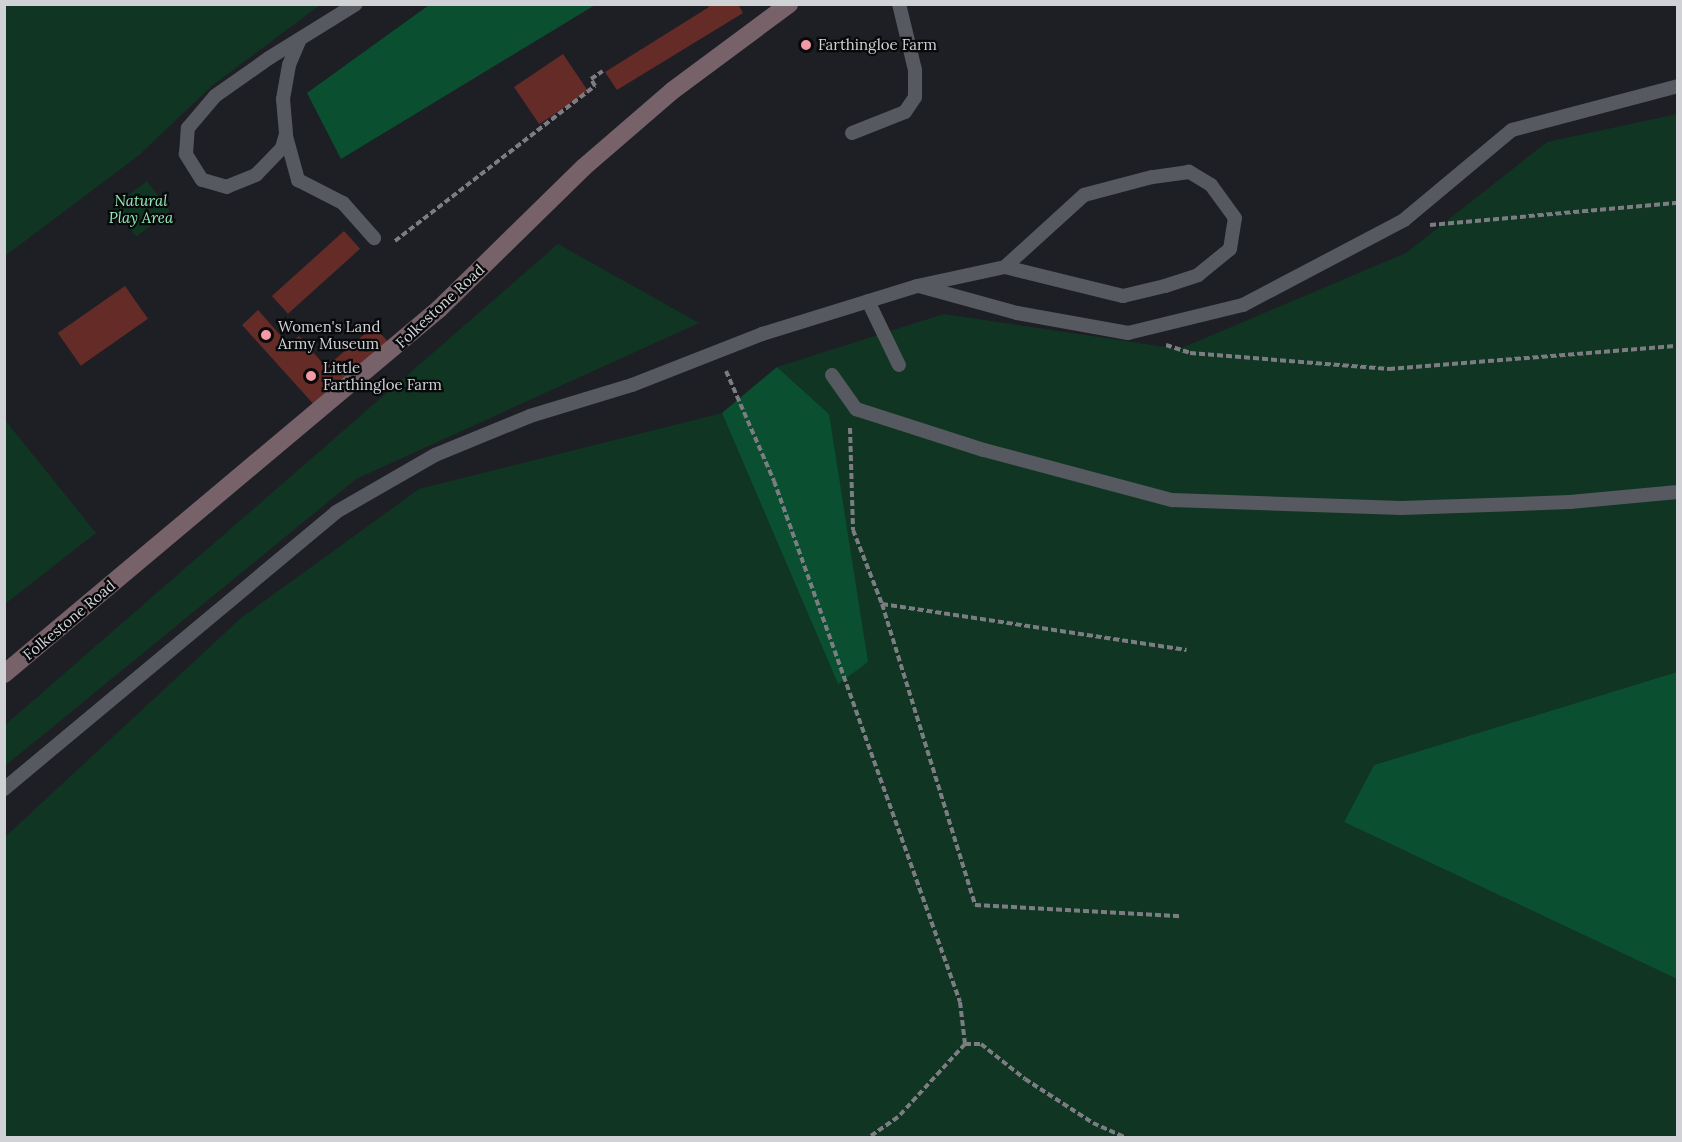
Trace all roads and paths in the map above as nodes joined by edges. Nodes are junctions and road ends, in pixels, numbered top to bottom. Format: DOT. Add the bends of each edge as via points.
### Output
graph roads {
  1 [pos="356,4"];
  2 [pos="789,4"];
  3 [pos="899,4"];
  4 [pos="300,39"];
  5 [pos="603,71"];
  6 [pos="1677,86"];
  7 [pos="852,133"];
  8 [pos="286,134"];
  9 [pos="1677,203"];
  10 [pos="1386,230"];
  11 [pos="374,238"];
  12 [pos="395,241"];
  13 [pos="1005,267"];
  14 [pos="917,285"];
  15 [pos="868,301"];
  16 [pos="1128,333"];
  17 [pos="1677,346"];
  18 [pos="718,352"];
  19 [pos="899,365"];
  20 [pos="832,375"];
  21 [pos="856,409"];
  22 [pos="1677,492"];
  23 [pos="882,604"];
  24 [pos="1188,651"];
  25 [pos="4,674"];
  26 [pos="4,789"];
  27 [pos="1181,916"];
  28 [pos="965,1044"];
  29 [pos="868,1137"];
  30 [pos="1127,1137"];
  1 -- 4 [label="lane"];
  2 -- 25 [label="main road, Folkestone Road" via="664,98 584,167 413,332"];
  3 -- 7 [label="lane" via="915,70 915,97 905,112"];
  4 -- 8 [label="lane" via="289,65 283,99"];
  4 -- 8 [label="lane" via="215,96 188,129 186,154 202,180 227,187 256,175 282,148"];
  5 -- 12 [label="path" via="591,79 595,86"];
  6 -- 10 [label="lane" via="1512,130 1404,220"];
  8 -- 11 [label="lane" via="298,180 343,203"];
  9 -- 10 [label="path"];
  10 -- 16 [label="lane" via="1243,305"];
  13 -- 13 [label="lane" via="1084,195 1152,177 1189,172 1211,185 1234,218 1230,249 1198,275 1123,296"];
  13 -- 14 [label="lane"];
  14 -- 15 [label="lane"];
  14 -- 16 [label="lane" via="1017,313"];
  15 -- 18 [label="lane"];
  15 -- 19 [label="lane"];
  16 -- 17 [label="path" via="1190,353 1389,369"];
  18 -- 26 [label="lane" via="632,385 531,416 435,455 336,512"];
  18 -- 28 [label="path" via="774,481 888,798 960,1002"];
  20 -- 21 [label="lane"];
  21 -- 22 [label="lane" via="984,450 1172,500 1401,508 1570,502"];
  21 -- 23 [label="path" via="850,429 853,530"];
  23 -- 24 [label="path"];
  23 -- 27 [label="path" via="975,905"];
  28 -- 29 [label="path" via="898,1117"];
  28 -- 30 [label="path" via="981,1044 1025,1079"];
}
